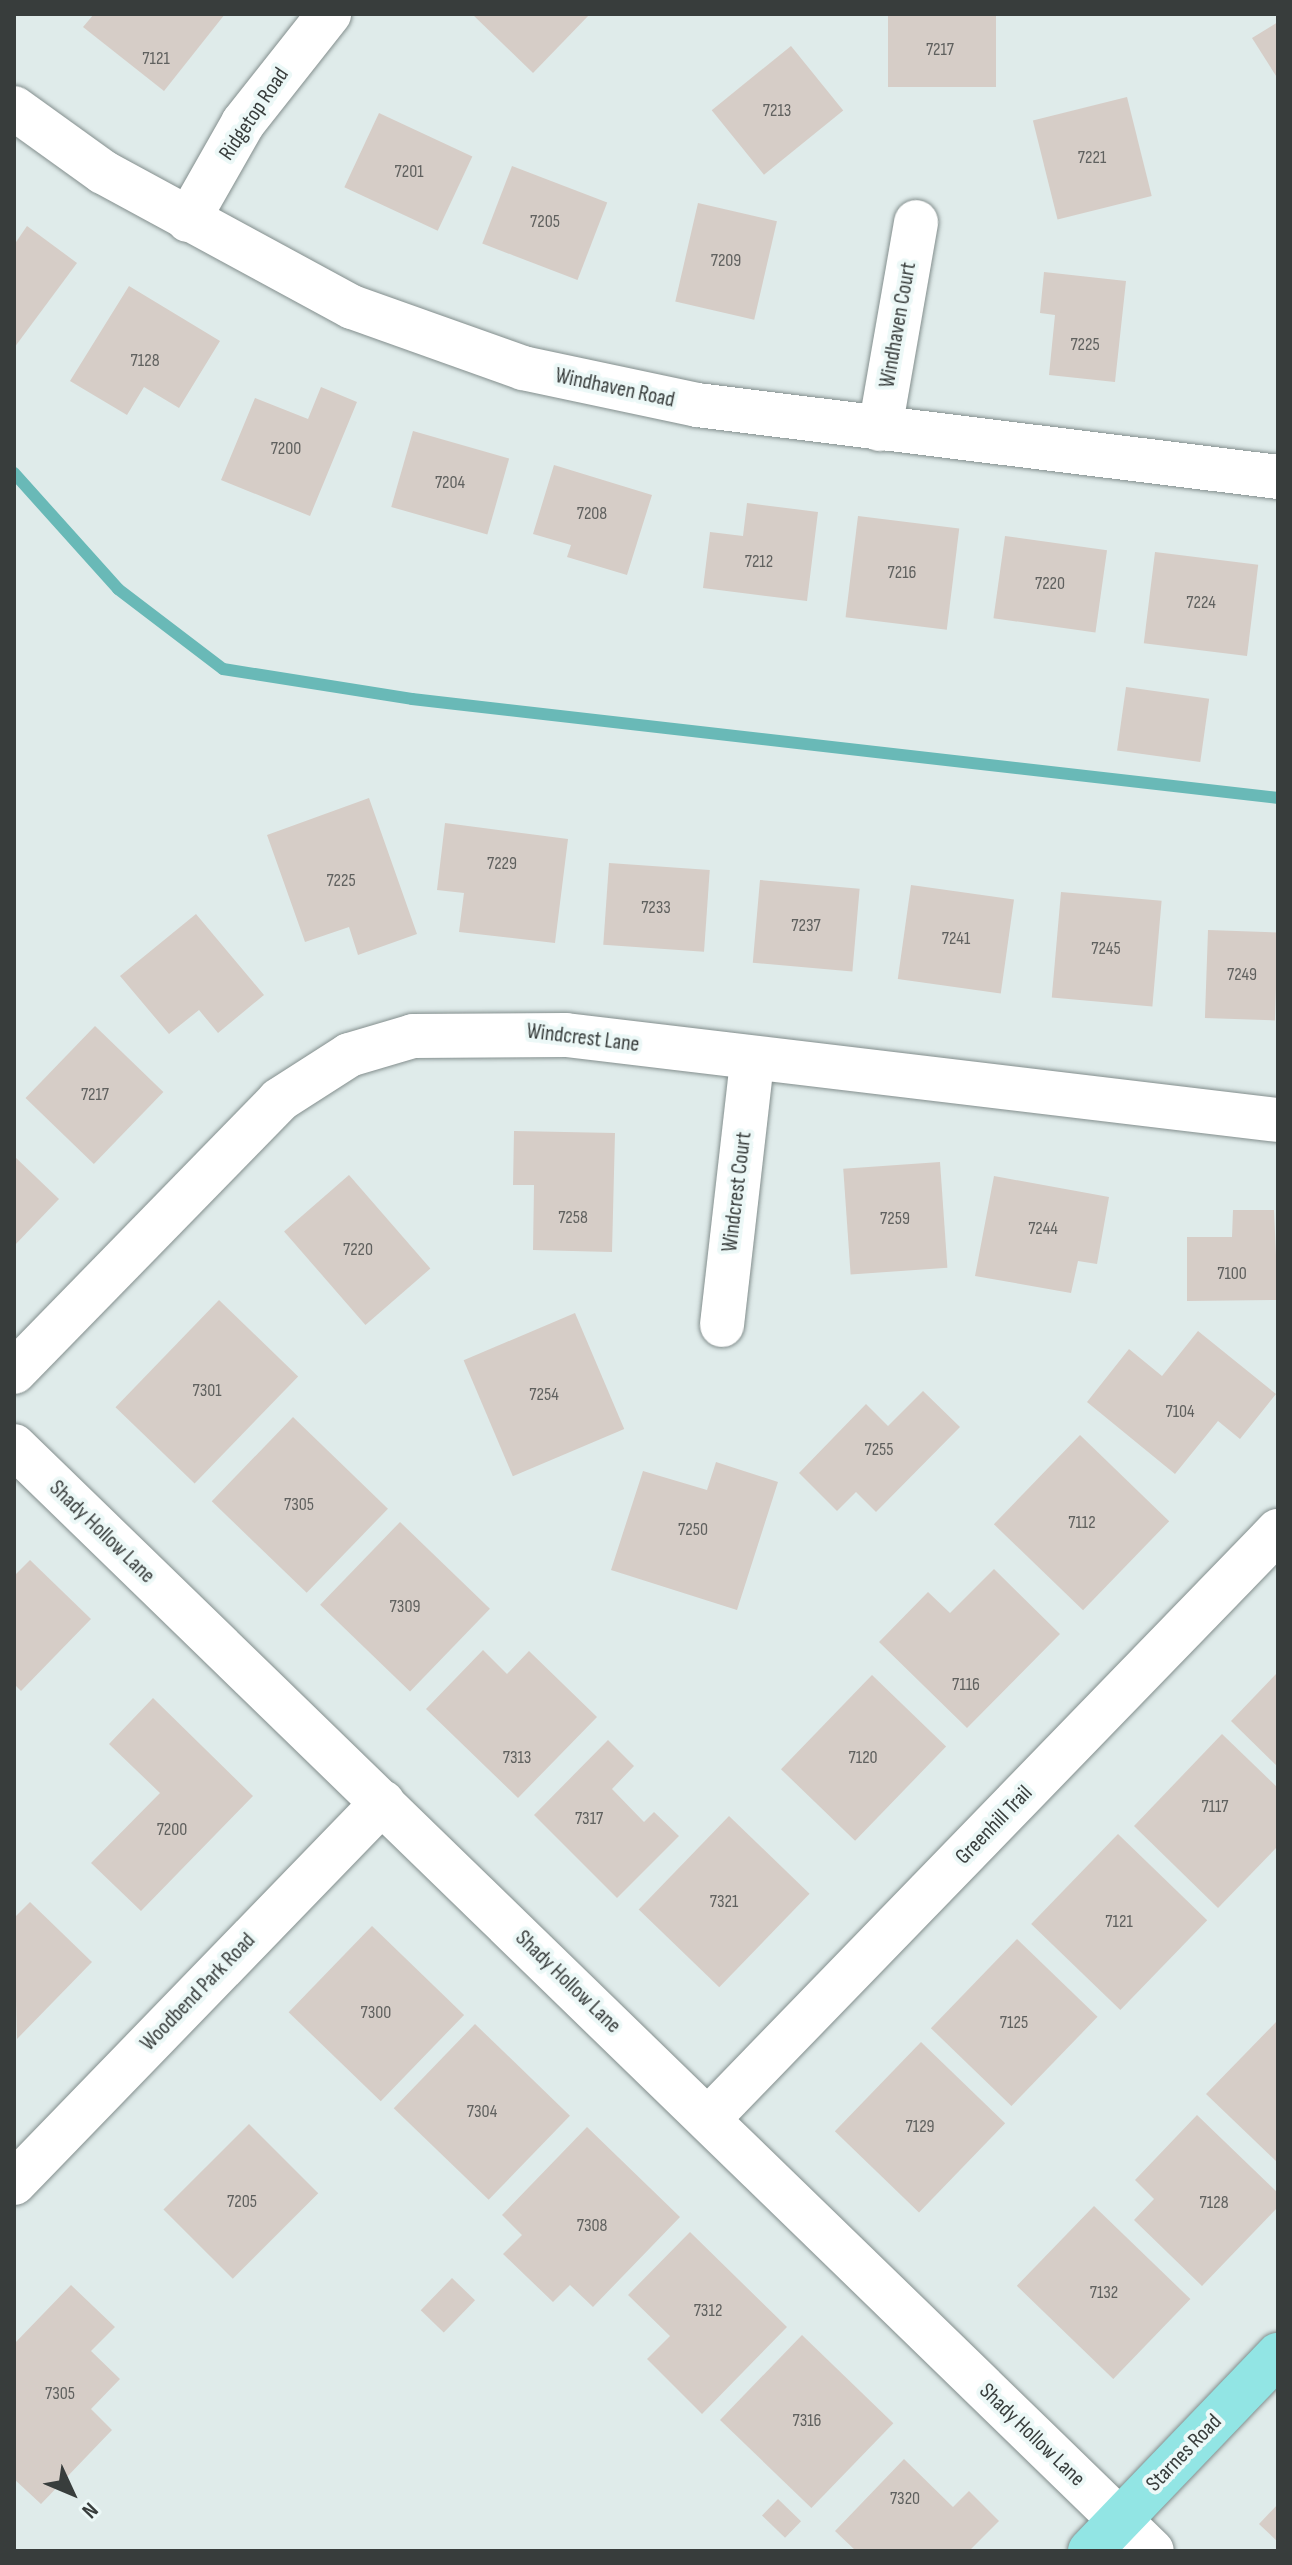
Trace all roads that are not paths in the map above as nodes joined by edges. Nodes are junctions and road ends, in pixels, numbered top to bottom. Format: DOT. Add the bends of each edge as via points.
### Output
graph roads {
  1 [pos="329,14"];
  2 [pos="14,108"];
  3 [pos="188,220"];
  4 [pos="916,222"];
  5 [pos="880,429"];
  6 [pos="1278,477"];
  7 [pos="752,1060"];
  8 [pos="1278,1120"];
  9 [pos="722,1325"];
  10 [pos="14,1372"];
  11 [pos="14,1446"];
  12 [pos="1278,1531"];
  13 [pos="383,1802"];
  14 [pos="709,2118"];
  15 [pos="14,2183"];
  16 [pos="1278,2355"];
  17 [pos="1105,2536"];
  18 [pos="1152,2551"];
  1 -- 3 [label="street, Ridgetop Road" via="243,123"];
  2 -- 3 [label="street, Windhaven Road" via="103,172"];
  3 -- 5 [label="street, Windhaven Road" via="352,307 466,351 697,405"];
  4 -- 5 [label="street, Windhaven Court"];
  5 -- 6 [label="street, Windhaven Road"];
  7 -- 8 [label="street, Windcrest Lane"];
  7 -- 9 [label="street, Windcrest Court"];
  7 -- 10 [label="street, Windcrest Lane" via="504,1030 413,1036 349,1055 279,1100"];
  11 -- 13 [label="street, Shady Hollow Lane"];
  12 -- 14 [label="street, Greenhill Trail"];
  13 -- 14 [label="street, Shady Hollow Lane"];
  13 -- 15 [label="street, Woodbend Park Road"];
  14 -- 17 [label="street, Shady Hollow Lane"];
  16 -- 17 [label="main road, Starnes Road"];
  17 -- 18 [label="street, Shady Hollow Lane"];
}
